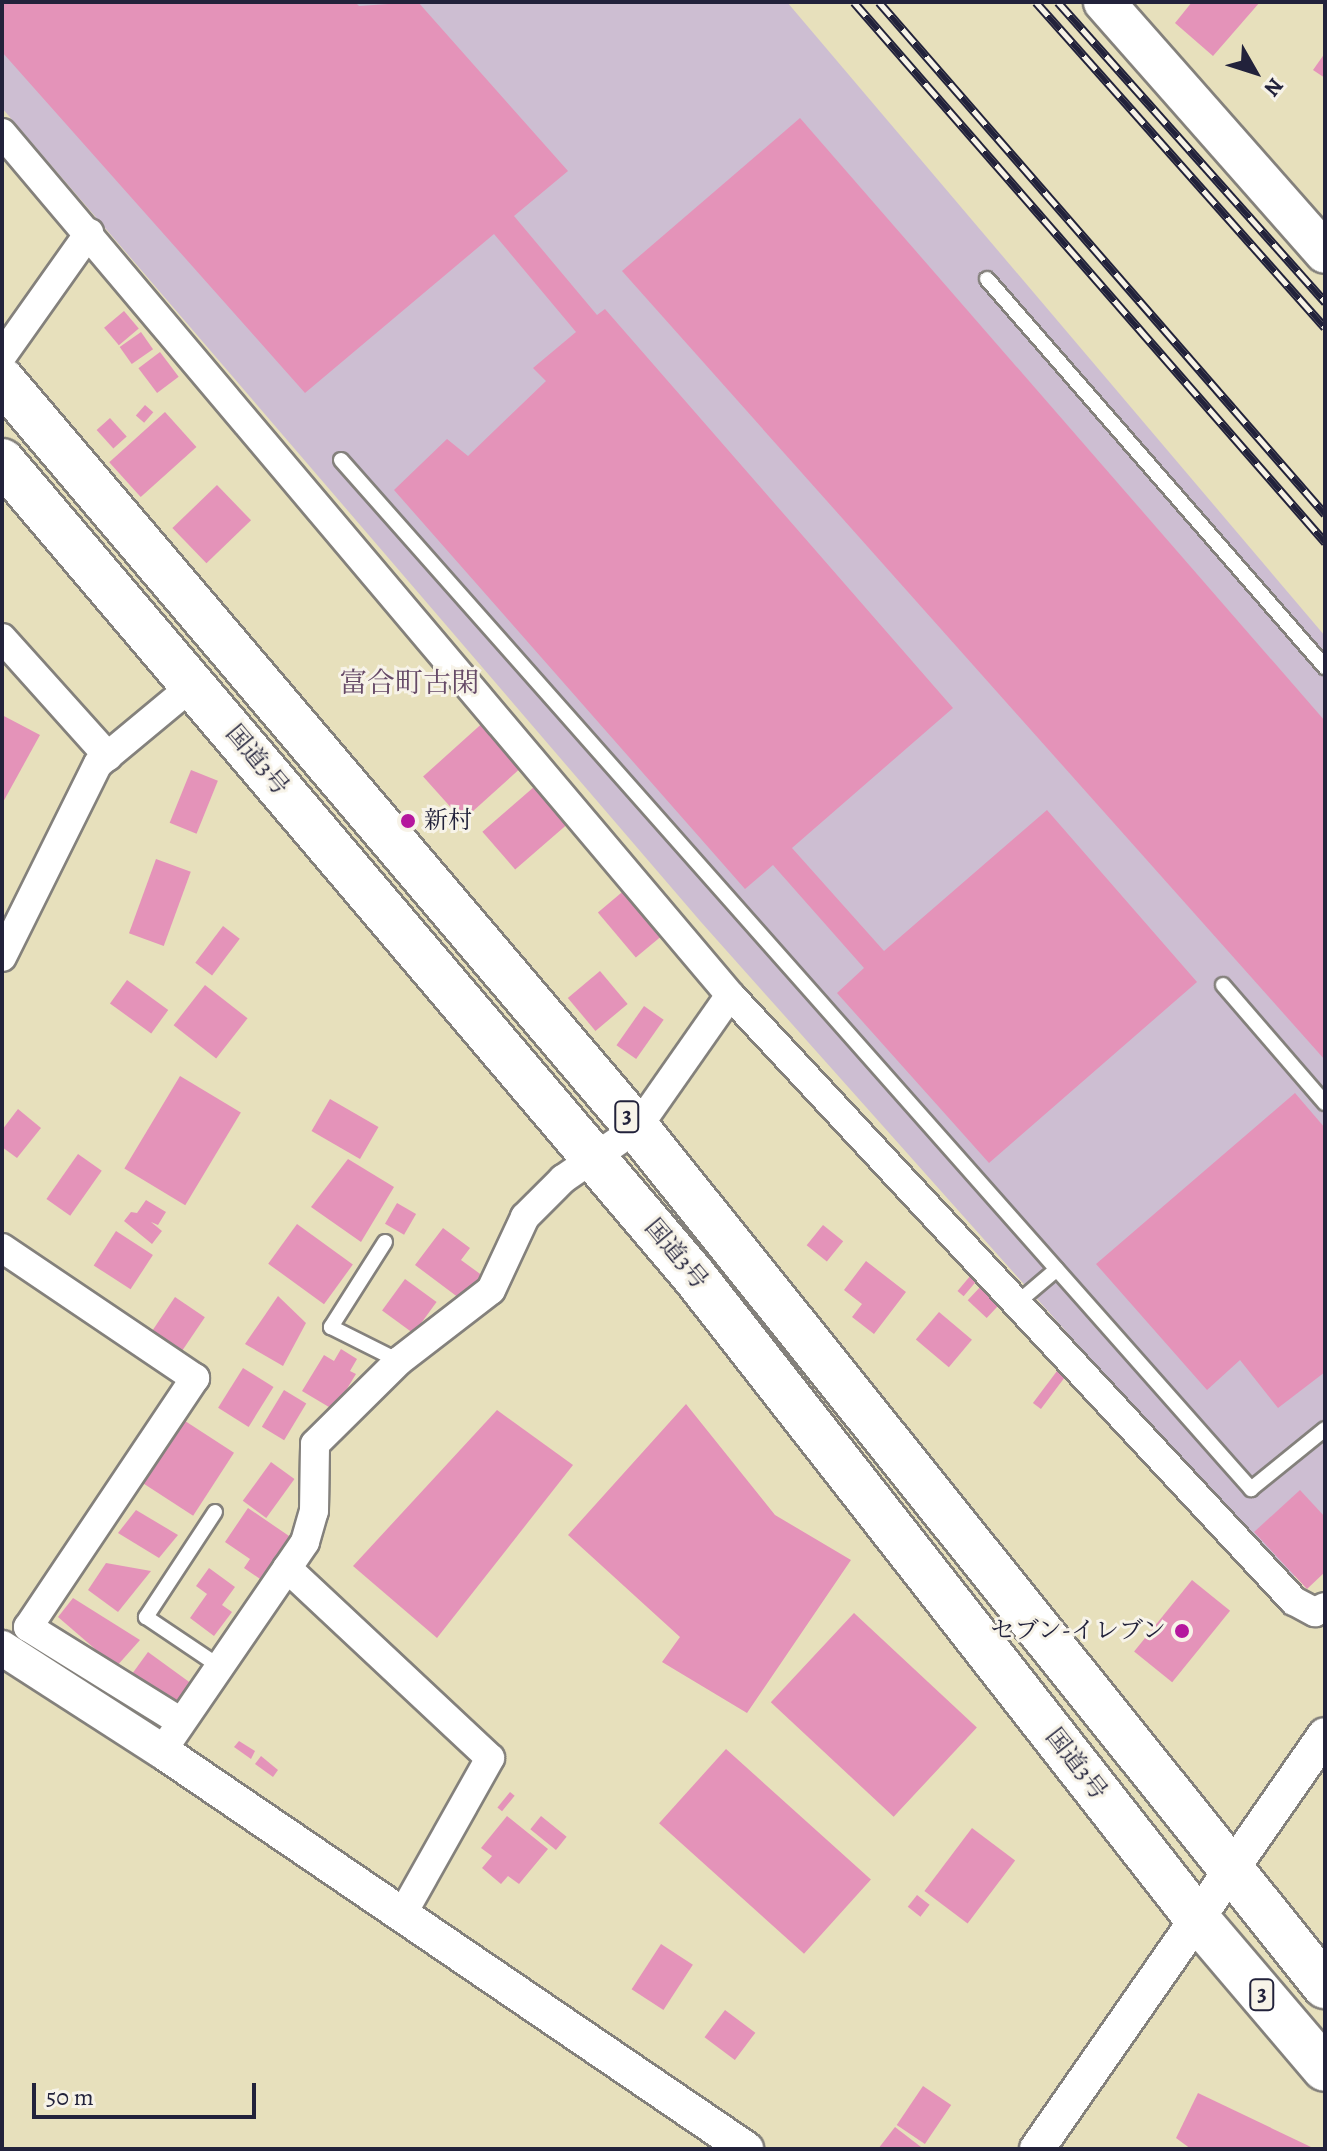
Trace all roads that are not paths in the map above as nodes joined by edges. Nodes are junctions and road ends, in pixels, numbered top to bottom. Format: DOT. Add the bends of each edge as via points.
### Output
graph roads {
  1 [pos="1104,2"];
  2 [pos="2,133"];
  3 [pos="89,233"];
  4 [pos="1325,253"];
  5 [pos="987,279"];
  6 [pos="2,356"];
  7 [pos="2,380"];
  8 [pos="341,460"];
  9 [pos="2,461"];
  10 [pos="2,638"];
  11 [pos="1325,667"];
  12 [pos="193,685"];
  13 [pos="108,756"];
  14 [pos="2,957"];
  15 [pos="1223,985"];
  16 [pos="730,995"];
  17 [pos="1325,1103"];
  18 [pos="637,1128"];
  19 [pos="596,1159"];
  20 [pos="385,1242"];
  21 [pos="2,1248"];
  22 [pos="1057,1269"];
  23 [pos="1017,1303"];
  24 [pos="399,1361"];
  25 [pos="1325,1429"];
  26 [pos="215,1512"];
  27 [pos="287,1568"];
  28 [pos="1325,1607"];
  29 [pos="2,1648"];
  30 [pos="219,1666"];
  31 [pos="181,1722"];
  32 [pos="1325,1735"];
  33 [pos="162,1751"];
  34 [pos="1230,1872"];
  35 [pos="402,1915"];
  36 [pos="1199,1921"];
  37 [pos="1325,1986"];
  38 [pos="1325,2069"];
  39 [pos="746,2149"];
  40 [pos="1037,2149"];
  1 -- 4 [label="main road"];
  2 -- 3 [label="street"];
  3 -- 6 [label="street"];
  3 -- 16 [label="street"];
  5 -- 11 [label="lane"];
  7 -- 18 [label="highway, 国道3号 / 3"];
  8 -- 22 [label="lane"];
  9 -- 12 [label="highway, 国道3号 / 3"];
  10 -- 13 [label="street"];
  12 -- 13 [label="street"];
  12 -- 19 [label="highway, 国道3号 / 3"];
  13 -- 14 [label="street" via="98,764"];
  15 -- 17 [label="lane"];
  16 -- 18 [label="street"];
  16 -- 23 [label="street"];
  18 -- 19 [label="street"];
  18 -- 34 [label="highway, 国道3号 / 3"];
  19 -- 24 [label="street" via="563,1179 525,1217 491,1290 477,1305"];
  19 -- 36 [label="highway, 国道3号 / 3" via="694,1276"];
  20 -- 24 [label="lane" via="331,1327"];
  21 -- 31 [label="street" via="195,1378 28,1627"];
  22 -- 23 [label="lane"];
  22 -- 25 [label="lane" via="1251,1489"];
  23 -- 28 [label="street" via="1294,1601 1315,1612"];
  24 -- 27 [label="street" via="315,1444 314,1511 305,1542"];
  26 -- 30 [label="lane" via="146,1617"];
  27 -- 30 [label="street"];
  27 -- 35 [label="street" via="490,1758"];
  29 -- 33 [label="street"];
  30 -- 31 [label="street"];
  31 -- 33 [label="street"];
  32 -- 34 [label="street"];
  33 -- 35 [label="street"];
  34 -- 36 [label="street"];
  34 -- 37 [label="highway, 国道3号 / 3"];
  35 -- 39 [label="street"];
  36 -- 38 [label="highway, 国道3号 / 3"];
  36 -- 40 [label="street"];
}
